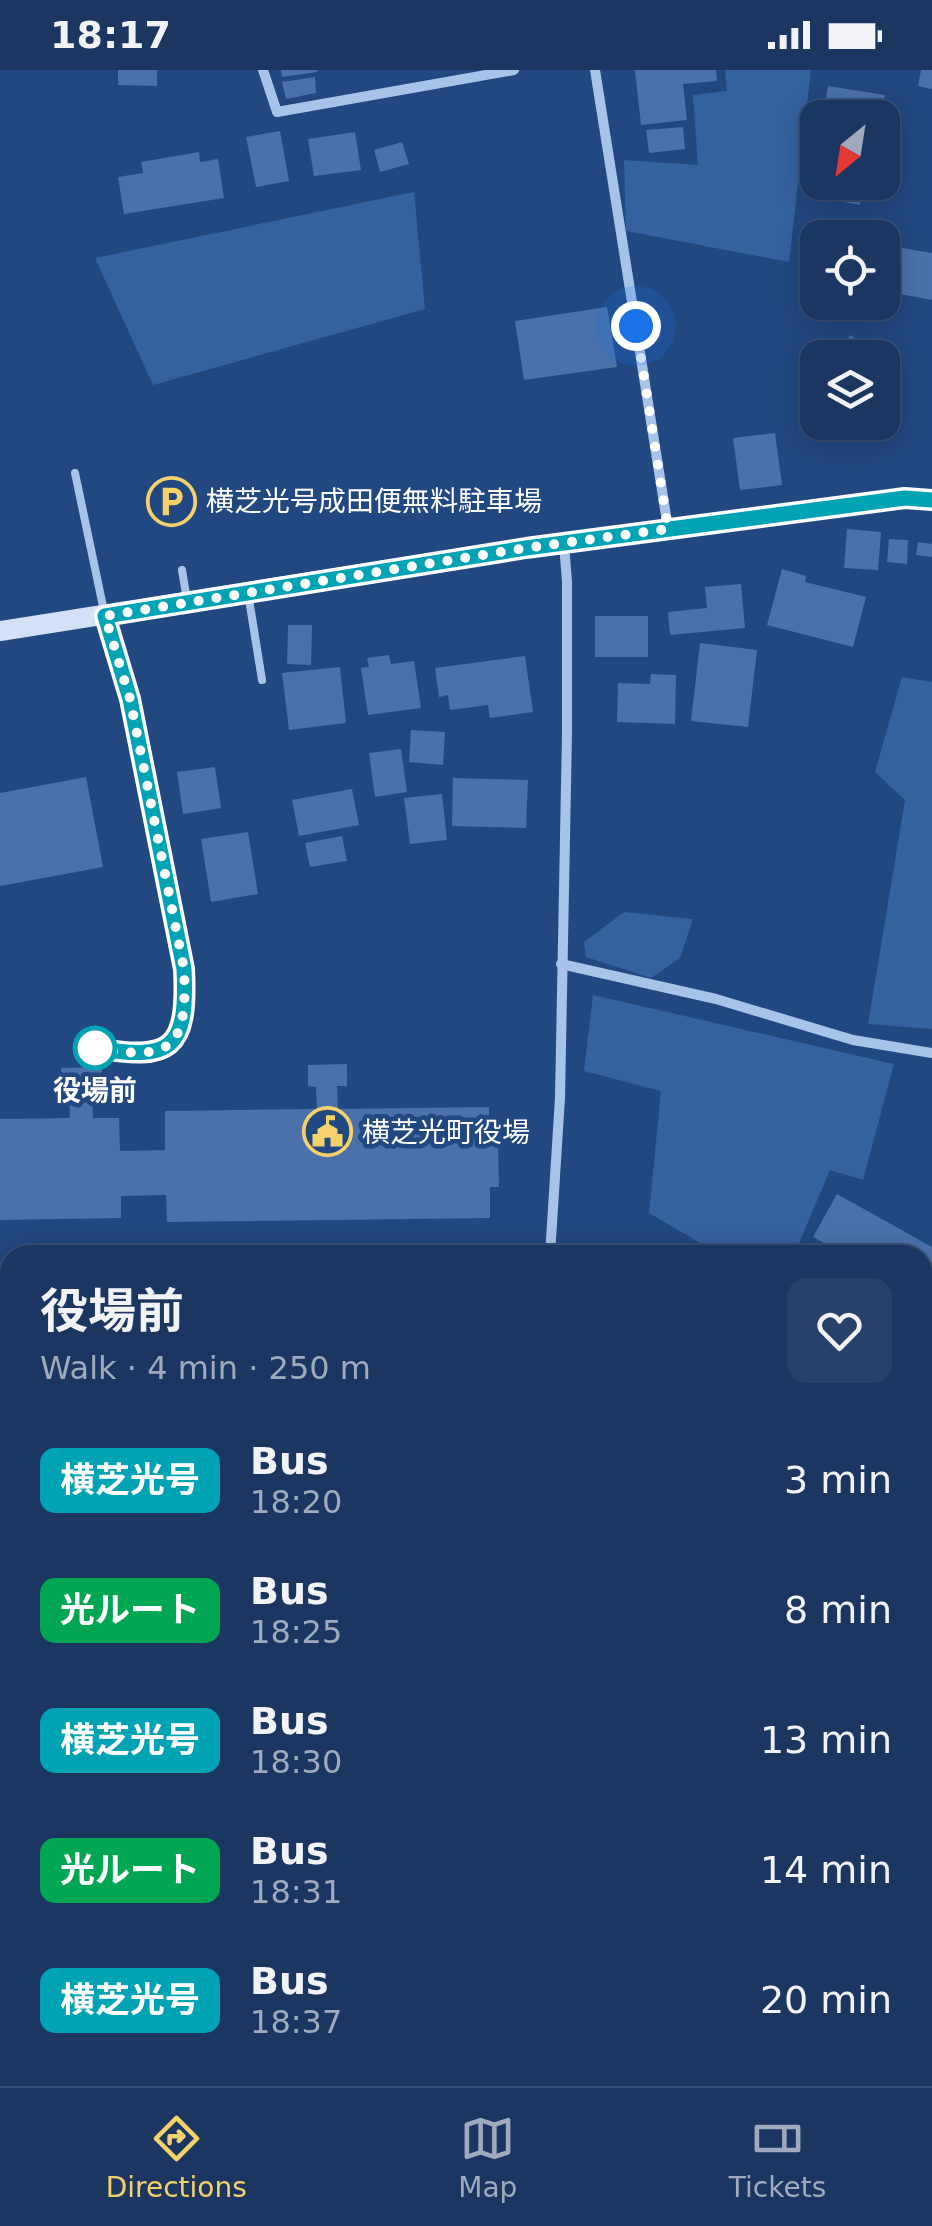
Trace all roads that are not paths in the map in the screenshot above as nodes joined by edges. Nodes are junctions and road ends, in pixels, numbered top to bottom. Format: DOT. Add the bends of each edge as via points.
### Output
graph roads {
  1 [pos="264,70"];
  2 [pos="514,70"];
  3 [pos="595,70"];
  4 [pos="75,473"];
  5 [pos="932,500"];
  6 [pos="668,529"];
  7 [pos="564,544"];
  8 [pos="182,570"];
  9 [pos="248,593"];
  10 [pos="188,603"];
  11 [pos="105,616"];
  12 [pos="0,631"];
  13 [pos="262,680"];
  14 [pos="561,964"];
  15 [pos="95,1048"];
  16 [pos="932,1053"];
  17 [pos="551,1245"];
  1 -- 2 [label="street" via="277,112"];
  3 -- 6 [label="street"];
  4 -- 11 [label="lane"];
  5 -- 6 [label="street"];
  6 -- 7 [label="street"];
  7 -- 9 [label="street"];
  7 -- 14 [label="street"];
  8 -- 10 [label="lane"];
  9 -- 10 [label="street"];
  9 -- 13 [label="lane"];
  10 -- 11 [label="street"];
  11 -- 12 [label="street"];
  11 -- 15 [label="lane" via="130,699 186,1006 176,1036 159,1052"];
  14 -- 16 [label="street" via="716,998 853,1040"];
  14 -- 17 [label="street"];
}
